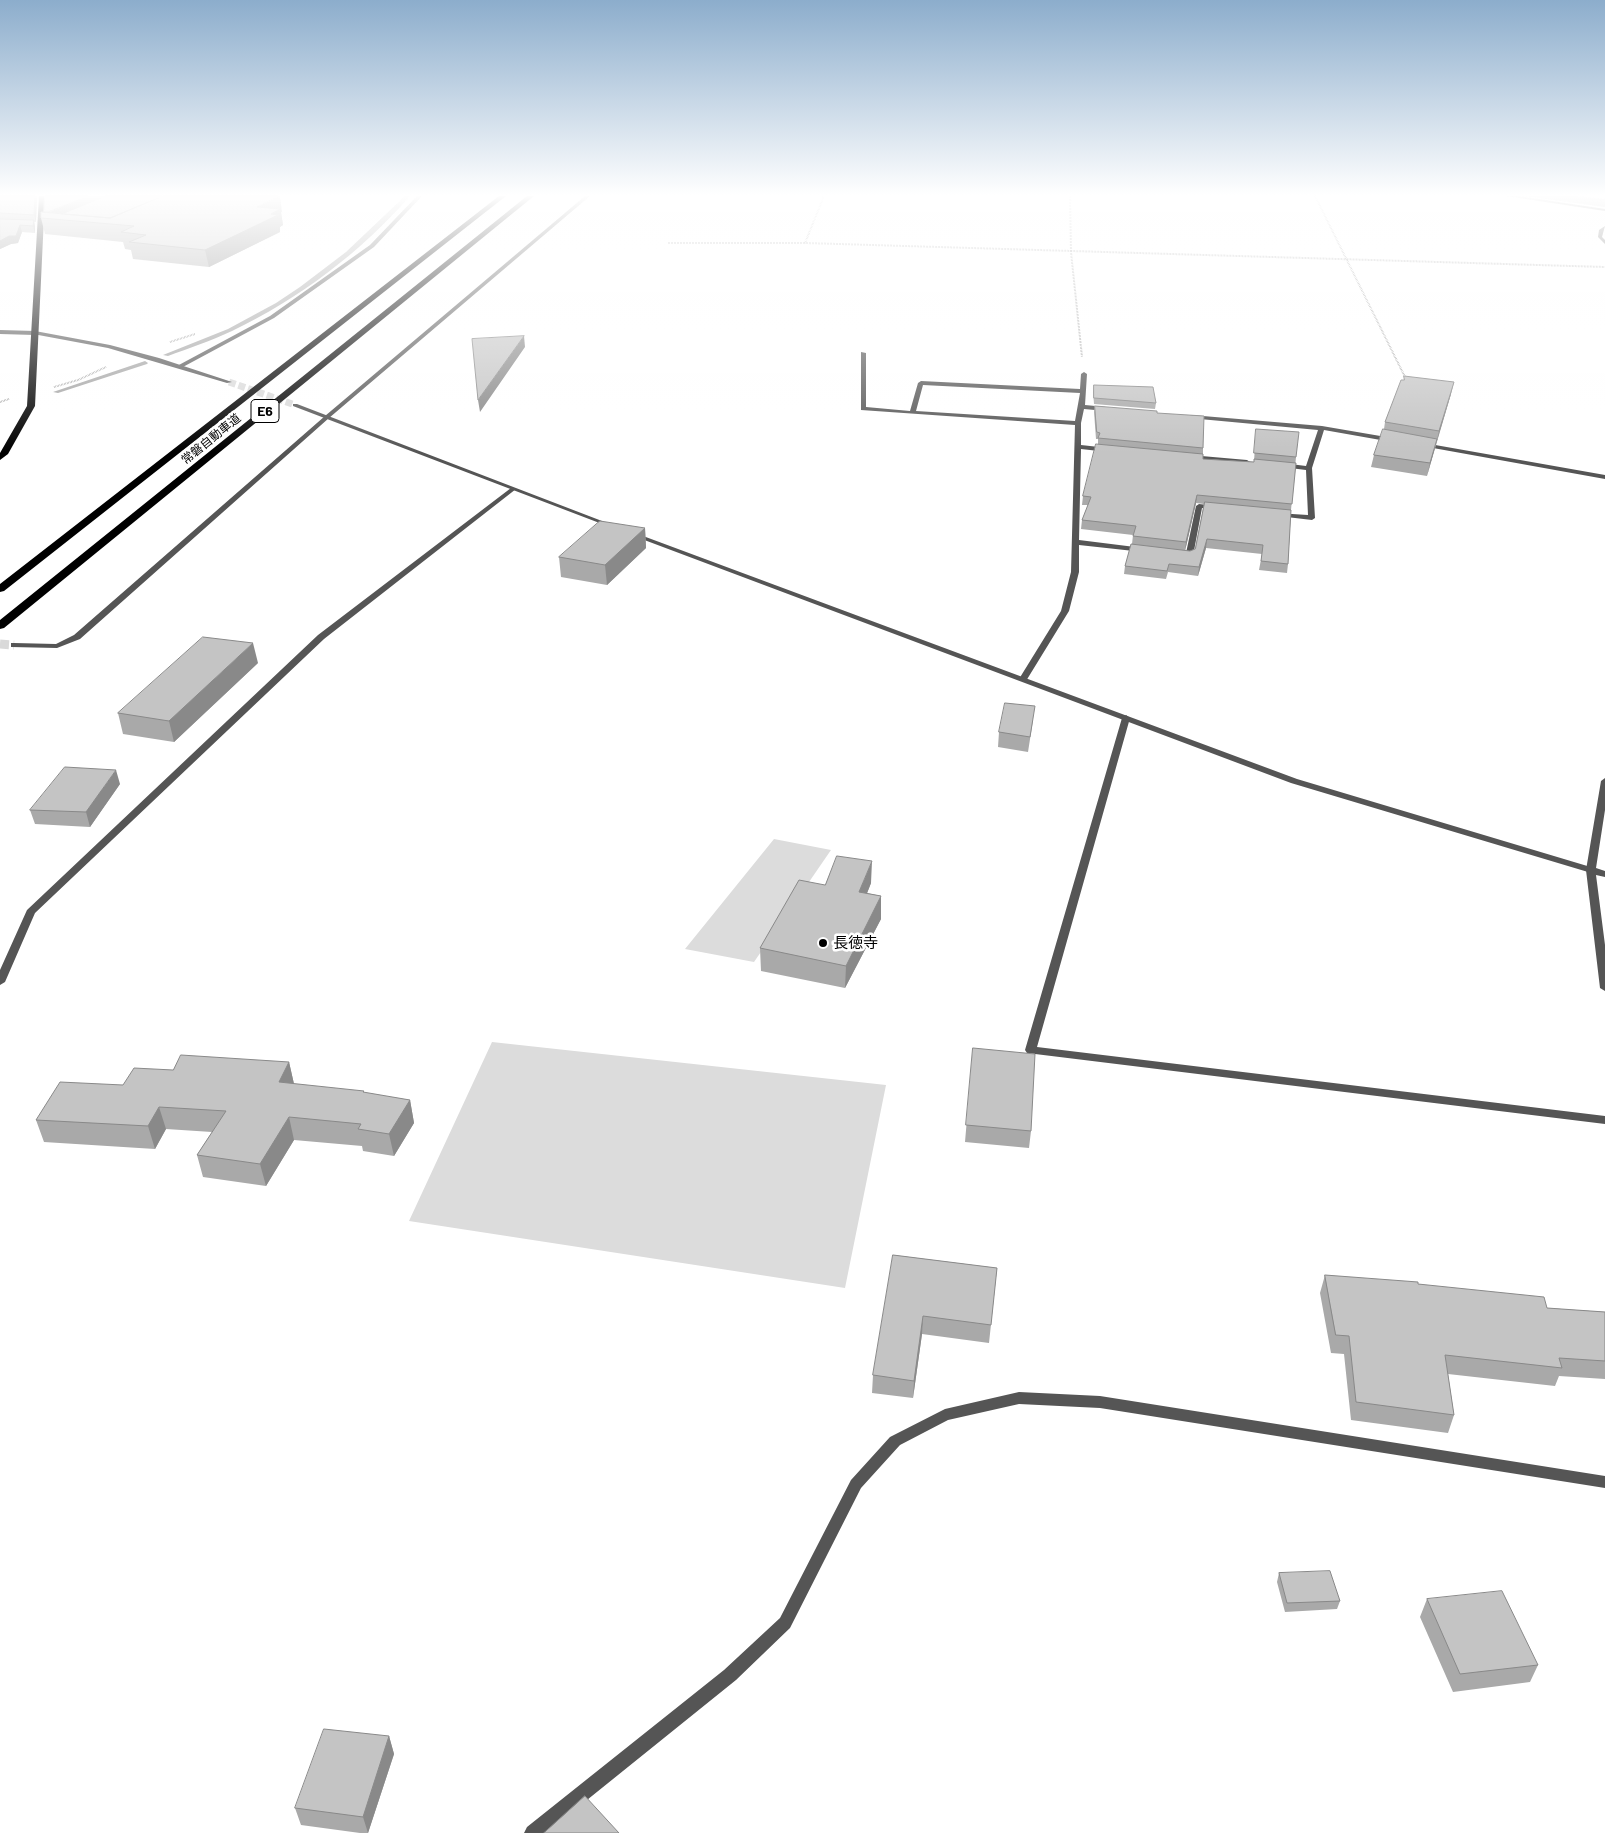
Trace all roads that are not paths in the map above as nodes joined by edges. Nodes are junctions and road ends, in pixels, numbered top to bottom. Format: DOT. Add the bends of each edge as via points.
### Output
graph roads {
  1 [pos="35,282"];
  2 [pos="322,282"];
  3 [pos="394,282"];
  4 [pos="425,282"];
  5 [pos="487,282"];
  6 [pos="0,332"];
  7 [pos="34,333"];
  8 [pos="863,353"];
  9 [pos="179,367"];
  10 [pos="1084,374"];
  11 [pos="229,382"];
  12 [pos="1082,391"];
  13 [pos="295,405"];
  14 [pos="1082,407"];
  15 [pos="1111,410"];
  16 [pos="912,413"];
  17 [pos="1188,416"];
  18 [pos="327,417"];
  19 [pos="1078,423"];
  20 [pos="1322,428"];
  21 [pos="1400,441"];
  22 [pos="1420,445"];
  23 [pos="1079,447"];
  24 [pos="1117,450"];
  25 [pos="1184,456"];
  26 [pos="0,458"];
  27 [pos="1251,462"];
  28 [pos="1270,464"];
  29 [pos="1309,468"];
  30 [pos="1605,477"];
  31 [pos="513,489"];
  32 [pos="1228,509"];
  33 [pos="1274,514"];
  34 [pos="1076,542"];
  35 [pos="1152,551"];
  36 [pos="1170,553"];
  37 [pos="0,590"];
  38 [pos="0,626"];
  39 [pos="14,646"];
  40 [pos="1023,679"];
  41 [pos="1126,718"];
  42 [pos="1605,781"];
  43 [pos="1591,870"];
  44 [pos="1605,874"];
  45 [pos="0,982"];
  46 [pos="1605,988"];
  47 [pos="1605,1120"];
  48 [pos="1605,1482"];
  49 [pos="533,1833"];
  1 -- 7 [label="main road"];
  2 -- 9 [label="street" via="272,317"];
  3 -- 37 [label="highway, 常磐自動車道 / E6"];
  4 -- 38 [label="highway, 常磐自動車道 / E6"];
  5 -- 18 [label="street"];
  6 -- 7 [label="street"];
  7 -- 9 [label="street" via="78,339"];
  7 -- 26 [label="main road" via="31,406"];
  8 -- 16 [label="street" via="863,409"];
  9 -- 11 [label="street"];
  10 -- 12 [label="street"];
  12 -- 14 [label="street"];
  12 -- 16 [label="street" via="921,383"];
  13 -- 18 [label="street"];
  14 -- 15 [label="street"];
  14 -- 19 [label="street"];
  16 -- 19 [label="street"];
  17 -- 20 [label="street"];
  18 -- 31 [label="street"];
  18 -- 39 [label="street" via="77,637 56,646"];
  19 -- 23 [label="street"];
  20 -- 21 [label="street"];
  20 -- 29 [label="street"];
  22 -- 30 [label="street"];
  23 -- 24 [label="street"];
  23 -- 34 [label="street"];
  25 -- 27 [label="street"];
  28 -- 29 [label="street"];
  29 -- 33 [label="street" via="1312,518"];
  31 -- 40 [label="street"];
  31 -- 45 [label="street" via="320,637 38,905 31,912"];
  32 -- 36 [label="street" via="1200,506 1189,556"];
  34 -- 35 [label="street"];
  34 -- 40 [label="street" via="1075,572 1065,612"];
  40 -- 41 [label="street"];
  41 -- 43 [label="street" via="1294,781"];
  41 -- 47 [label="street" via="1031,1050"];
  42 -- 43 [label="street"];
  43 -- 44 [label="street"];
  43 -- 46 [label="street"];
  48 -- 49 [label="street" via="1100,1402 1020,1398 945,1415 895,1441 856,1484 785,1623 730,1675"];
}
